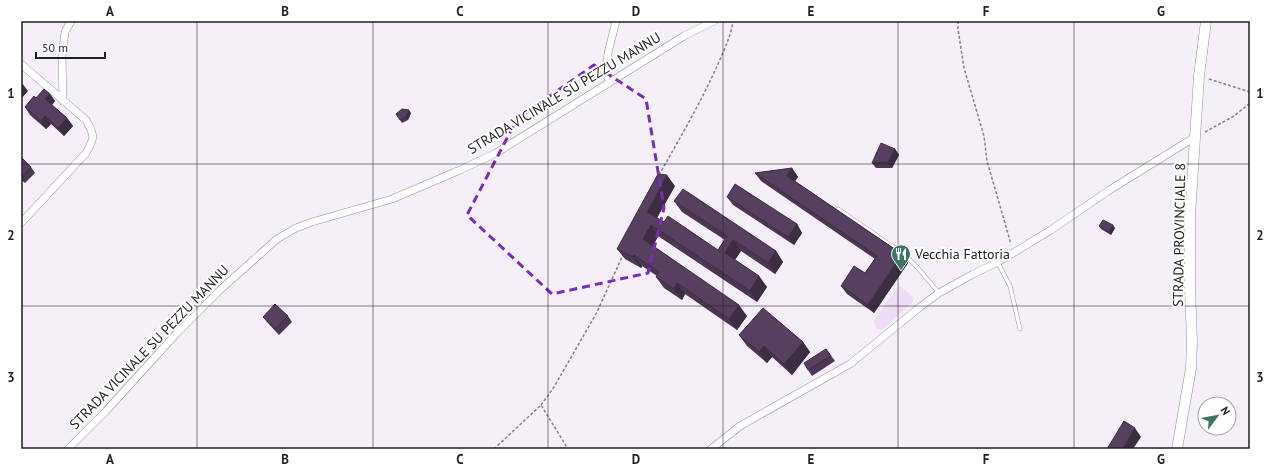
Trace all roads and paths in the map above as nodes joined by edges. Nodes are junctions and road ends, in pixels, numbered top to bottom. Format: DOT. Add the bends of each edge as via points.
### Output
graph roads {
  1 [pos="71,21"];
  2 [pos="616,21"];
  3 [pos="714,21"];
  4 [pos="733,21"];
  5 [pos="958,21"];
  6 [pos="1206,21"];
  7 [pos="21,64"];
  8 [pos="1199,76"];
  9 [pos="608,83"];
  10 [pos="1250,92"];
  11 [pos="64,101"];
  12 [pos="1250,102"];
  13 [pos="1195,137"];
  14 [pos="656,181"];
  15 [pos="838,209"];
  16 [pos="21,223"];
  17 [pos="625,252"];
  18 [pos="1014,252"];
  19 [pos="998,262"];
  20 [pos="939,293"];
  21 [pos="1020,329"];
  22 [pos="541,405"];
  23 [pos="68,449"];
  24 [pos="494,449"];
  25 [pos="568,449"];
  26 [pos="711,449"];
  27 [pos="1177,449"];
  1 -- 11 [label="street" via="65,32 62,55"];
  2 -- 9 [label="street" via="606,67"];
  3 -- 9 [label="street, STRADA VICINALE SU PEZZU MANNU" via="684,36"];
  4 -- 14 [label="path" via="731,32 709,84"];
  5 -- 18 [label="path" via="964,68 984,136 987,161"];
  6 -- 8 [label="main road, STRADA PROVINCIALE 8"];
  7 -- 11 [label="street"];
  8 -- 10 [label="path"];
  8 -- 13 [label="main road, STRADA PROVINCIALE 8"];
  9 -- 23 [label="street, STRADA VICINALE SU PEZZU MANNU" via="496,153 460,170 392,199 296,228 276,239 176,334 106,412"];
  11 -- 16 [label="street" via="86,120 93,141"];
  12 -- 13 [label="path" via="1234,116"];
  13 -- 18 [label="street"];
  13 -- 27 [label="main road, STRADA PROVINCIALE 8" via="1190,215 1191,368"];
  15 -- 20 [label="lane" via="905,255"];
  17 -- 22 [label="path" via="596,314"];
  18 -- 19 [label="street"];
  19 -- 20 [label="street"];
  19 -- 21 [label="lane" via="1010,286"];
  20 -- 26 [label="street" via="850,364 740,426"];
  22 -- 24 [label="path"];
  22 -- 25 [label="path"];
}
